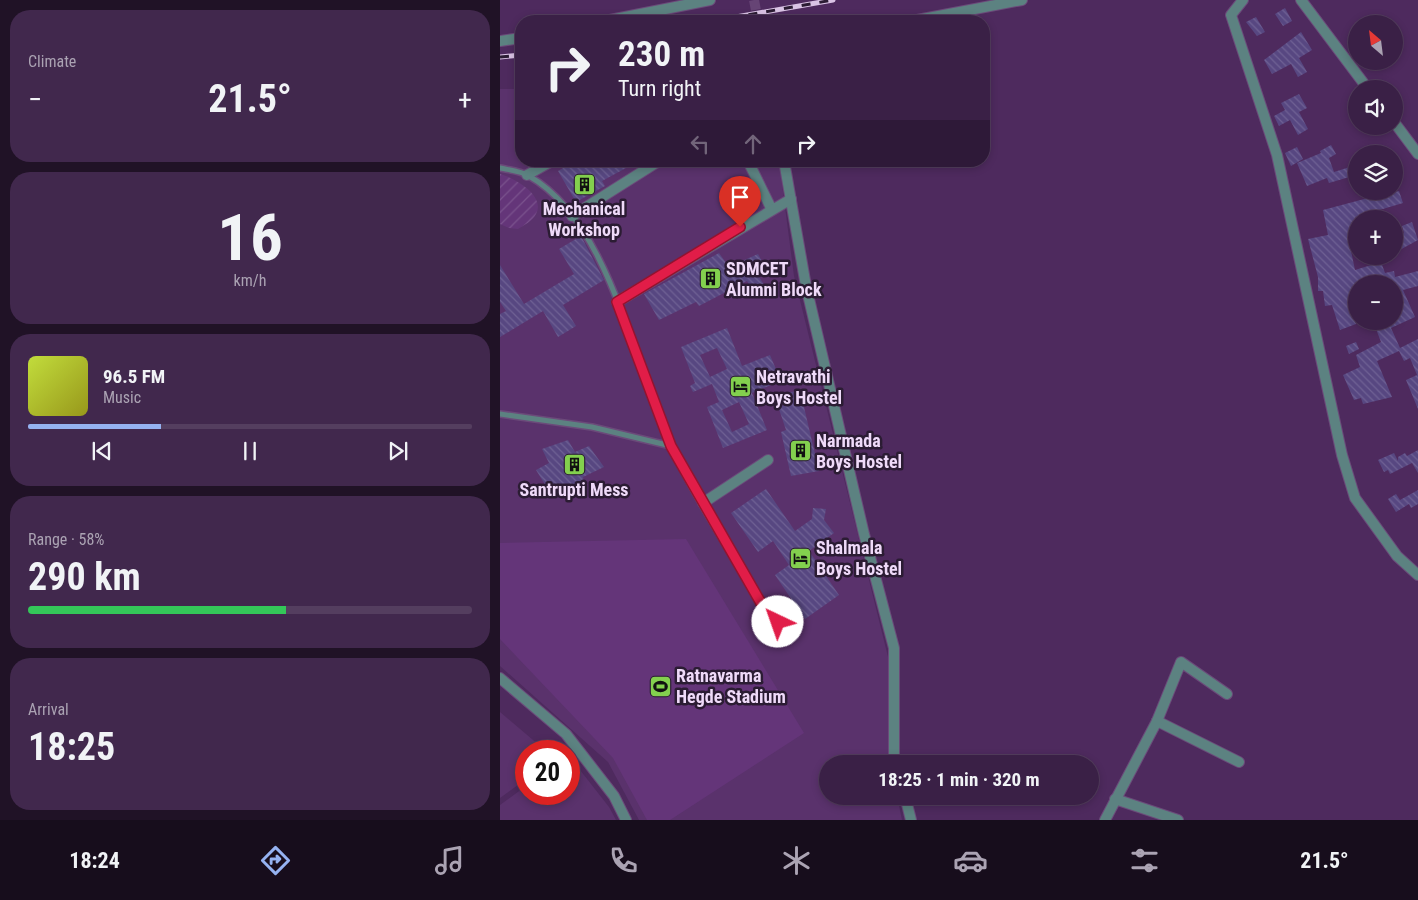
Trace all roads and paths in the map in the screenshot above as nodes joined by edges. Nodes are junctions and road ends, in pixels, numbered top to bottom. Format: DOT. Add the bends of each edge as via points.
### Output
graph roads {
  1 [pos="710,0"];
  2 [pos="1022,0"];
  3 [pos="1243,0"];
  4 [pos="1301,0"];
  5 [pos="635,15"];
  6 [pos="943,15"];
  7 [pos="515,39"];
  8 [pos="500,41"];
  9 [pos="1361,80"];
  10 [pos="1403,134"];
  11 [pos="1418,154"];
  12 [pos="541,167"];
  13 [pos="647,167"];
  14 [pos="751,167"];
  15 [pos="785,167"];
  16 [pos="500,168"];
  17 [pos="527,175"];
  18 [pos="791,199"];
  19 [pos="771,208"];
  20 [pos="572,216"];
  21 [pos="617,302"];
  22 [pos="500,414"];
  23 [pos="671,446"];
  24 [pos="768,460"];
  25 [pos="703,503"];
  26 [pos="1418,575"];
  27 [pos="778,622"];
  28 [pos="500,678"];
  29 [pos="1227,694"];
  30 [pos="1156,721"];
  31 [pos="894,755"];
  32 [pos="1239,762"];
  33 [pos="1115,799"];
  34 [pos="907,805"];
  35 [pos="626,820"];
  36 [pos="911,820"];
  37 [pos="1105,820"];
  38 [pos="1178,820"];
  1 -- 5 [label="street"];
  2 -- 6 [label="street"];
  3 -- 26 [label="street" via="1231,15 1277,155 1342,455 1355,498 1397,556"];
  4 -- 9 [label="street"];
  7 -- 8 [label="street"];
  10 -- 11 [label="street"];
  12 -- 17 [label="street"];
  13 -- 20 [label="street"];
  14 -- 19 [label="street"];
  15 -- 18 [label="street"];
  16 -- 17 [label="lane"];
  17 -- 20 [label="lane"];
  18 -- 19 [label="street"];
  18 -- 31 [label="street" via="806,286 894,648"];
  19 -- 21 [label="street"];
  20 -- 21 [label="lane" via="604,267"];
  21 -- 23 [label="lane"];
  22 -- 23 [label="lane" via="592,427"];
  23 -- 25 [label="lane"];
  24 -- 25 [label="street"];
  25 -- 27 [label="lane" via="765,610"];
  28 -- 35 [label="street" via="566,734 614,796"];
  29 -- 30 [label="street" via="1181,662"];
  30 -- 32 [label="street"];
  30 -- 33 [label="street"];
  33 -- 37 [label="street"];
  33 -- 38 [label="street"];
  34 -- 36 [label="street"];
}
